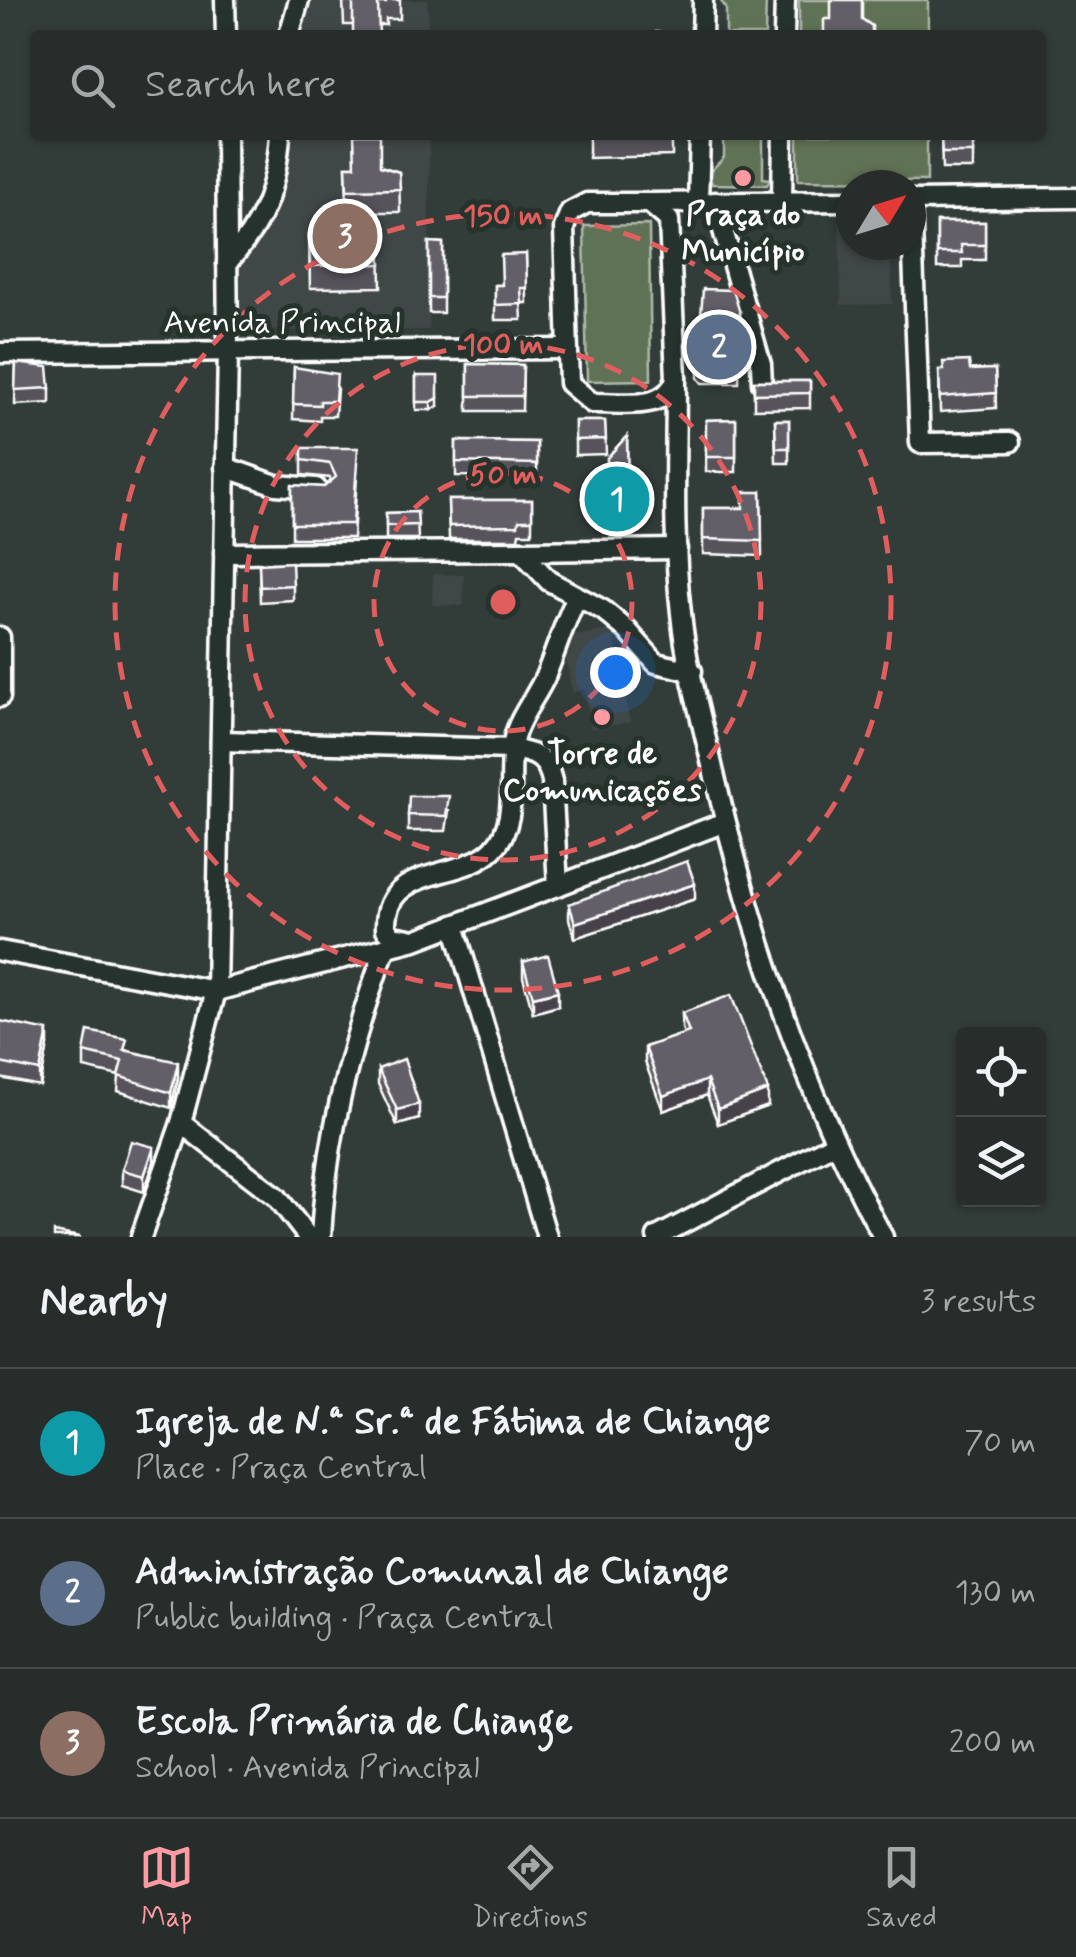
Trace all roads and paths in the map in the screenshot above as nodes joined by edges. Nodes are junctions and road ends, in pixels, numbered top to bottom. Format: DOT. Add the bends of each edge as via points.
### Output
graph roads {
  1 [pos="226,0"];
  2 [pos="299,0"];
  3 [pos="703,0"];
  4 [pos="785,0"];
  5 [pos="226,30"];
  6 [pos="290,30"];
  7 [pos="702,30"];
  8 [pos="784,30"];
  9 [pos="226,140"];
  10 [pos="279,140"];
  11 [pos="701,140"];
  12 [pos="783,140"];
  13 [pos="1076,198"];
  14 [pos="836,200"];
  15 [pos="926,200"];
  16 [pos="782,201"];
  17 [pos="707,202"];
  18 [pos="650,203"];
  19 [pos="914,260"];
  20 [pos="227,263"];
  21 [pos="565,349"];
  22 [pos="228,351"];
  23 [pos="0,353"];
  24 [pos="676,378"];
  25 [pos="762,383"];
  26 [pos="1010,442"];
  27 [pos="225,467"];
  28 [pos="324,489"];
  29 [pos="677,550"];
  30 [pos="522,551"];
  31 [pos="224,553"];
  32 [pos="576,599"];
  33 [pos="0,637"];
  34 [pos="692,671"];
  35 [pos="0,697"];
  36 [pos="220,741"];
  37 [pos="512,749"];
  38 [pos="726,822"];
  39 [pos="558,886"];
  40 [pos="454,925"];
  41 [pos="415,940"];
  42 [pos="386,948"];
  43 [pos="0,951"];
  44 [pos="216,991"];
  45 [pos="180,1123"];
  46 [pos="835,1143"];
  47 [pos="141,1237"];
  48 [pos="308,1237"];
  49 [pos="321,1237"];
  50 [pos="547,1237"];
  51 [pos="658,1237"];
  52 [pos="883,1237"];
  1 -- 5 [label="street"];
  2 -- 6 [label="street"];
  3 -- 7 [label="street"];
  4 -- 8 [label="street"];
  9 -- 20 [label="street"];
  10 -- 20 [label="street" via="262,222"];
  11 -- 17 [label="street"];
  12 -- 16 [label="street"];
  13 -- 15 [label="street"];
  14 -- 16 [label="street"];
  16 -- 17 [label="street"];
  17 -- 18 [label="street"];
  17 -- 25 [label="street"];
  18 -- 21 [label="street" via="587,204 566,219"];
  18 -- 24 [label="street" via="665,212 672,228"];
  19 -- 26 [label="street" via="920,443"];
  20 -- 22 [label="street"];
  21 -- 22 [label="street, Avenida Principal"];
  21 -- 24 [label="street" via="569,383 592,403 657,402"];
  22 -- 23 [label="street, Avenida Principal"];
  22 -- 27 [label="street"];
  24 -- 29 [label="street"];
  27 -- 28 [label="street" via="276,485"];
  27 -- 31 [label="street"];
  29 -- 30 [label="street"];
  29 -- 34 [label="street"];
  30 -- 31 [label="street"];
  30 -- 32 [label="street" via="549,582"];
  31 -- 36 [label="street"];
  32 -- 34 [label="street" via="603,610 656,663"];
  32 -- 37 [label="street"];
  33 -- 35 [label="street"];
  34 -- 38 [label="street"];
  36 -- 37 [label="street"];
  36 -- 44 [label="street"];
  37 -- 39 [label="street" via="540,756 549,766"];
  37 -- 41 [label="street" via="504,830 493,849 471,863 417,877 397,894 386,929"];
  38 -- 39 [label="street"];
  38 -- 46 [label="street" via="781,1014"];
  39 -- 40 [label="street"];
  40 -- 41 [label="street"];
  40 -- 50 [label="street"];
  41 -- 42 [label="street"];
  42 -- 44 [label="street"];
  42 -- 49 [label="street" via="353,1043 324,1176"];
  43 -- 44 [label="street"];
  44 -- 45 [label="street"];
  45 -- 47 [label="street"];
  45 -- 48 [label="street" via="276,1197"];
  46 -- 51 [label="street"];
  46 -- 52 [label="street"];
}
